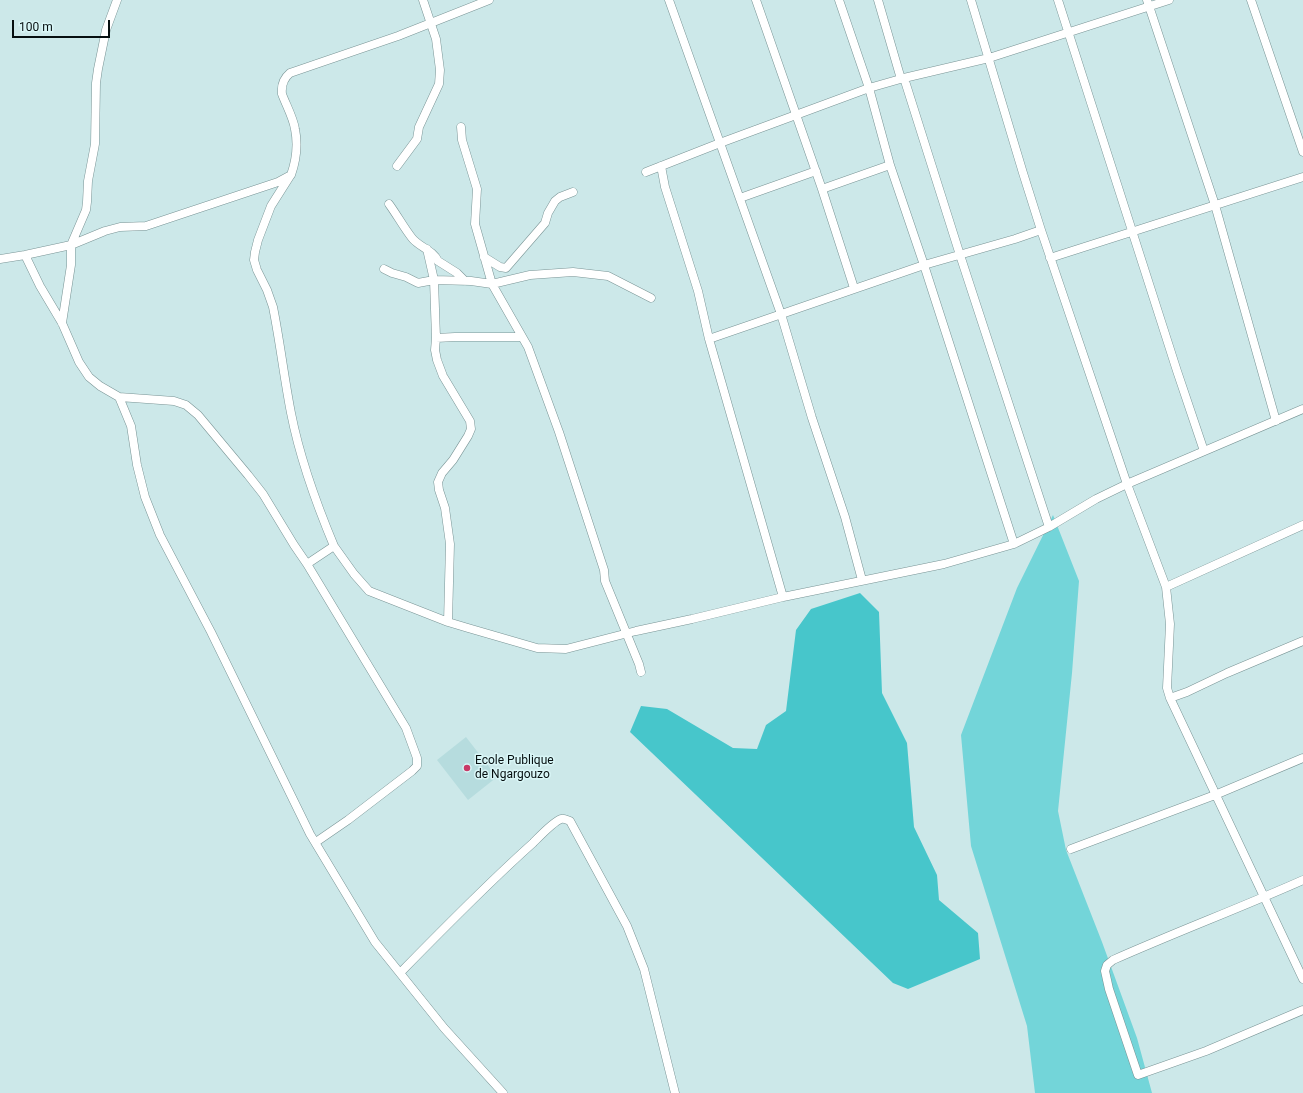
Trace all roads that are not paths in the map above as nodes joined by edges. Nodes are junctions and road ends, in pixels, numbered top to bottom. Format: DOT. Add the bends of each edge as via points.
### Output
graph roads {
  1 [pos="117,0"];
  2 [pos="423,0"];
  3 [pos="489,0"];
  4 [pos="669,0"];
  5 [pos="756,0"];
  6 [pos="839,0"];
  7 [pos="878,0"];
  8 [pos="971,0"];
  9 [pos="1058,0"];
  10 [pos="1169,0"];
  11 [pos="1251,0"];
  12 [pos="1148,3"];
  13 [pos="431,23"];
  14 [pos="1069,33"];
  15 [pos="989,58"];
  16 [pos="903,79"];
  17 [pos="869,88"];
  18 [pos="796,115"];
  19 [pos="461,127"];
  20 [pos="720,143"];
  21 [pos="1303,152"];
  22 [pos="890,165"];
  23 [pos="397,166"];
  24 [pos="661,166"];
  25 [pos="816,171"];
  26 [pos="646,172"];
  27 [pos="291,175"];
  28 [pos="1303,177"];
  29 [pos="822,189"];
  30 [pos="573,192"];
  31 [pos="740,198"];
  32 [pos="389,204"];
  33 [pos="1215,205"];
  34 [pos="1041,230"];
  35 [pos="1133,232"];
  36 [pos="71,245"];
  37 [pos="427,249"];
  38 [pos="25,255"];
  39 [pos="960,255"];
  40 [pos="484,257"];
  41 [pos="1050,258"];
  42 [pos="0,259"];
  43 [pos="924,265"];
  44 [pos="384,269"];
  45 [pos="434,280"];
  46 [pos="465,281"];
  47 [pos="492,284"];
  48 [pos="854,288"];
  49 [pos="651,298"];
  50 [pos="781,314"];
  51 [pos="62,324"];
  52 [pos="522,337"];
  53 [pos="436,338"];
  54 [pos="709,339"];
  55 [pos="119,397"];
  56 [pos="1303,409"];
  57 [pos="1276,421"];
  58 [pos="1204,451"];
  59 [pos="1127,484"];
  60 [pos="1303,525"];
  61 [pos="1049,527"];
  62 [pos="1014,544"];
  63 [pos="334,546"];
  64 [pos="307,564"];
  65 [pos="862,580"];
  66 [pos="1166,587"];
  67 [pos="783,596"];
  68 [pos="448,622"];
  69 [pos="627,633"];
  70 [pos="1303,641"];
  71 [pos="641,672"];
  72 [pos="1170,698"];
  73 [pos="1303,758"];
  74 [pos="1214,795"];
  75 [pos="316,842"];
  76 [pos="1071,849"];
  77 [pos="1303,880"];
  78 [pos="1265,897"];
  79 [pos="400,973"];
  80 [pos="1303,979"];
  81 [pos="1303,1010"];
  82 [pos="503,1093"];
  83 [pos="675,1093"];
  1 -- 36 [label="street" via="106,30 98,69 95,144 88,181 88,202"];
  2 -- 13 [label="street"];
  3 -- 13 [label="street"];
  4 -- 20 [label="street"];
  5 -- 18 [label="street"];
  6 -- 17 [label="street"];
  7 -- 16 [label="street"];
  8 -- 15 [label="street"];
  9 -- 14 [label="street"];
  10 -- 12 [label="street"];
  11 -- 21 [label="street"];
  12 -- 14 [label="street"];
  12 -- 33 [label="street"];
  13 -- 23 [label="street" via="439,57 439,84 417,139"];
  13 -- 27 [label="street" via="296,70 285,77 281,88 282,94 295,128 296,139"];
  14 -- 15 [label="street"];
  14 -- 35 [label="street"];
  15 -- 16 [label="street"];
  15 -- 34 [label="street"];
  16 -- 17 [label="street"];
  16 -- 39 [label="street"];
  17 -- 18 [label="street"];
  17 -- 22 [label="street"];
  18 -- 20 [label="street"];
  18 -- 25 [label="street"];
  19 -- 40 [label="street" via="462,140 477,189 475,224"];
  20 -- 24 [label="street"];
  20 -- 31 [label="street"];
  22 -- 29 [label="street"];
  22 -- 43 [label="street"];
  24 -- 26 [label="street"];
  24 -- 54 [label="street" via="665,187 698,291"];
  25 -- 29 [label="street"];
  25 -- 31 [label="street"];
  27 -- 36 [label="street" via="278,182 146,226 105,230"];
  27 -- 63 [label="street" via="271,206 258,240 254,260 273,307 291,413 304,466"];
  28 -- 33 [label="street"];
  29 -- 48 [label="street"];
  30 -- 40 [label="street" via="555,201 545,223 506,268"];
  31 -- 50 [label="street"];
  32 -- 37 [label="street" via="413,240"];
  33 -- 35 [label="street"];
  33 -- 57 [label="street"];
  34 -- 39 [label="street"];
  34 -- 41 [label="street"];
  35 -- 41 [label="street"];
  35 -- 58 [label="street"];
  36 -- 38 [label="street"];
  36 -- 51 [label="street" via="71,265"];
  37 -- 45 [label="street"];
  37 -- 46 [label="street" via="438,261"];
  38 -- 42 [label="street"];
  38 -- 51 [label="street"];
  39 -- 43 [label="street"];
  39 -- 61 [label="street"];
  40 -- 47 [label="street"];
  41 -- 59 [label="street"];
  43 -- 48 [label="street"];
  43 -- 62 [label="street"];
  44 -- 45 [label="street" via="418,283"];
  45 -- 46 [label="street"];
  45 -- 53 [label="street"];
  46 -- 47 [label="street"];
  47 -- 49 [label="street" via="530,275 573,272 608,276"];
  47 -- 52 [label="street"];
  48 -- 50 [label="street"];
  50 -- 54 [label="street"];
  50 -- 65 [label="street" via="845,517"];
  51 -- 55 [label="street" via="79,362 89,377"];
  52 -- 53 [label="street"];
  52 -- 69 [label="street" via="559,432 604,570 605,581"];
  53 -- 68 [label="street" via="435,350 443,376 470,421 471,429 438,482 450,544"];
  54 -- 67 [label="street"];
  55 -- 64 [label="street" via="174,401 186,405 198,415 263,494"];
  55 -- 75 [label="street" via="131,426 145,498 160,535"];
  56 -- 57 [label="street"];
  57 -- 58 [label="street"];
  58 -- 59 [label="street"];
  59 -- 61 [label="street"];
  59 -- 66 [label="street"];
  60 -- 66 [label="street"];
  61 -- 62 [label="street"];
  62 -- 65 [label="street" via="944,564"];
  63 -- 64 [label="street"];
  63 -- 68 [label="street" via="369,591"];
  64 -- 75 [label="street" via="406,728 417,758 417,766 412,771"];
  65 -- 67 [label="street"];
  66 -- 72 [label="street" via="1170,624 1167,688"];
  67 -- 69 [label="street"];
  68 -- 69 [label="street" via="537,648 566,650"];
  69 -- 71 [label="street"];
  70 -- 72 [label="street"];
  72 -- 74 [label="street"];
  73 -- 74 [label="street"];
  74 -- 76 [label="street"];
  74 -- 78 [label="street"];
  75 -- 79 [label="street" via="375,942"];
  77 -- 78 [label="street"];
  78 -- 80 [label="street"];
  78 -- 81 [label="street" via="1177,932 1107,965 1109,989 1138,1075 1206,1051"];
  79 -- 82 [label="street" via="444,1028"];
  79 -- 83 [label="street" via="521,853 554,824 566,819 570,821 627,926 644,969"];
}
